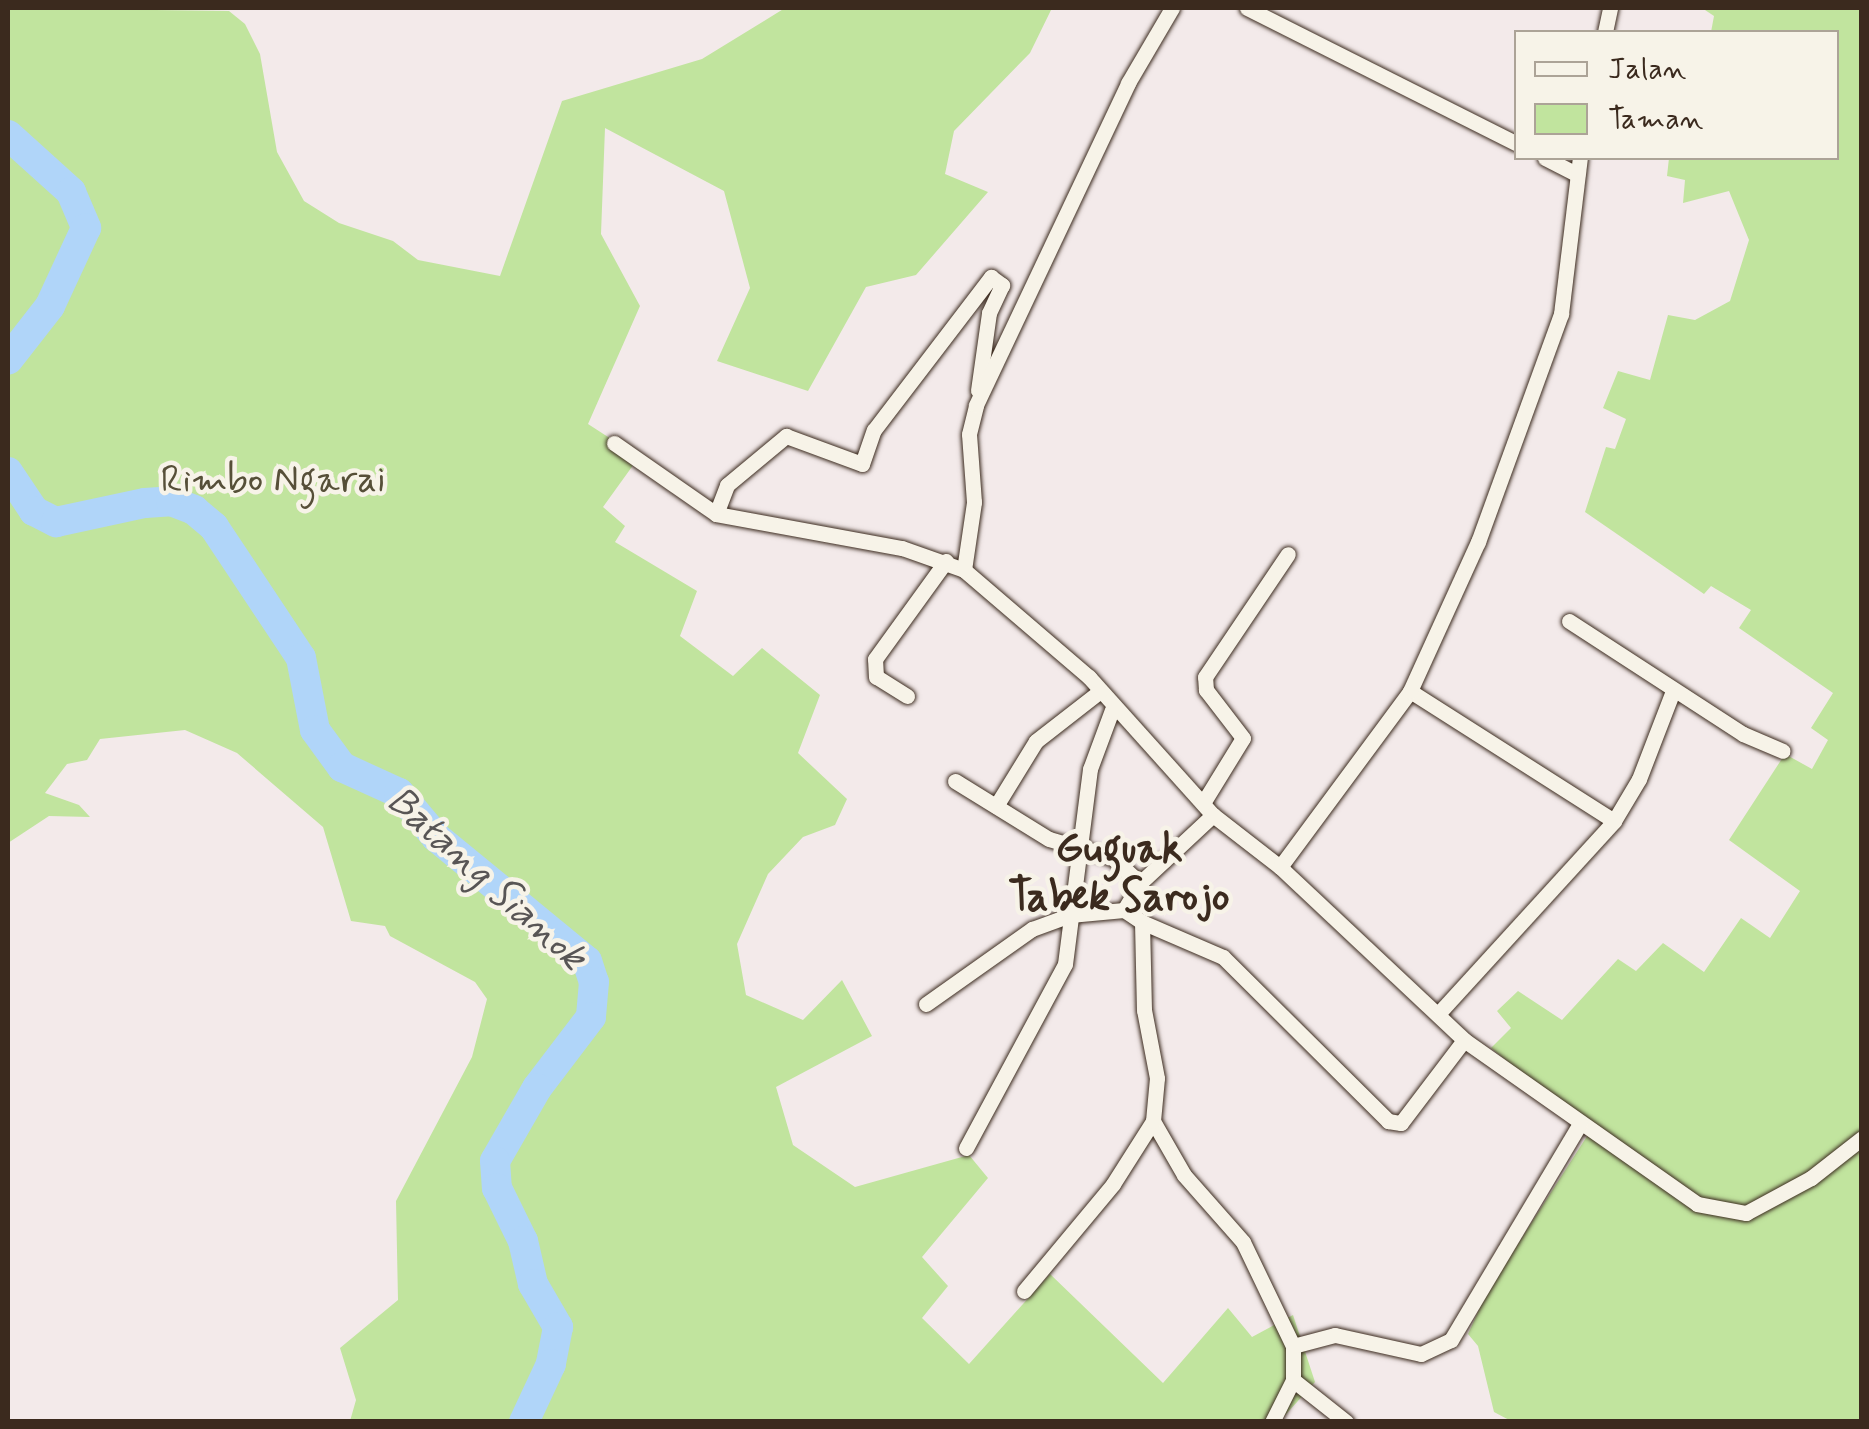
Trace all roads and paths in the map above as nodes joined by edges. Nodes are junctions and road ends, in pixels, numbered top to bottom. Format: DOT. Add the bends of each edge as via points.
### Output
graph roads {
  1 [pos="1172,8"];
  2 [pos="1247,8"];
  3 [pos="1514,142"];
  4 [pos="1553,160"];
  5 [pos="1579,166"];
  6 [pos="1002,285"];
  7 [pos="1023,298"];
  8 [pos="976,405"];
  9 [pos="614,443"];
  10 [pos="716,514"];
  11 [pos="1288,554"];
  12 [pos="946,561"];
  13 [pos="964,570"];
  14 [pos="1568,621"];
  15 [pos="1410,691"];
  16 [pos="1673,691"];
  17 [pos="1099,692"];
  18 [pos="906,696"];
  19 [pos="1112,710"];
  20 [pos="1783,752"];
  21 [pos="954,780"];
  22 [pos="996,806"];
  23 [pos="1208,809"];
  24 [pos="1614,821"];
  25 [pos="1080,850"];
  26 [pos="1280,867"];
  27 [pos="1140,883"];
  28 [pos="1124,910"];
  29 [pos="1070,915"];
  30 [pos="1142,922"];
  31 [pos="926,1004"];
  32 [pos="1438,1014"];
  33 [pos="1464,1040"];
  34 [pos="1153,1121"];
  35 [pos="1580,1124"];
  36 [pos="1862,1138"];
  37 [pos="966,1148"];
  38 [pos="1024,1291"];
  39 [pos="1293,1346"];
  40 [pos="1293,1380"];
  41 [pos="1272,1422"];
  42 [pos="1346,1422"];
  1 -- 7 [label="street"];
  2 -- 3 [label="street"];
  4 -- 5 [label="street"];
  5 -- 15 [label="street" via="1561,314 1478,542"];
  6 -- 7 [label="street"];
  6 -- 8 [label="street" via="990,312"];
  6 -- 10 [label="street" via="991,276 980,287 874,430 862,464 786,436 727,484"];
  7 -- 8 [label="street"];
  8 -- 13 [label="street" via="969,434 974,502"];
  9 -- 10 [label="street"];
  10 -- 12 [label="street"];
  11 -- 23 [label="street" via="1205,677 1206,690 1243,738"];
  12 -- 13 [label="street"];
  12 -- 18 [label="street" via="875,659 876,676"];
  13 -- 17 [label="street" via="1020,613"];
  14 -- 16 [label="street"];
  15 -- 24 [label="street"];
  15 -- 26 [label="street"];
  16 -- 20 [label="street"];
  16 -- 24 [label="street" via="1639,779"];
  17 -- 19 [label="street"];
  17 -- 22 [label="street" via="1036,741"];
  19 -- 23 [label="street"];
  19 -- 25 [label="street" via="1090,769"];
  21 -- 22 [label="street"];
  22 -- 25 [label="street"];
  23 -- 26 [label="street"];
  23 -- 27 [label="street"];
  24 -- 32 [label="street"];
  25 -- 27 [label="street" via="1113,858"];
  25 -- 29 [label="street"];
  26 -- 32 [label="street"];
  27 -- 28 [label="street"];
  28 -- 29 [label="street"];
  28 -- 30 [label="street"];
  29 -- 31 [label="street" via="1032,928"];
  29 -- 37 [label="street" via="1065,964"];
  30 -- 33 [label="street" via="1223,958 1388,1122 1401,1123"];
  30 -- 34 [label="street" via="1144,1010 1157,1078"];
  32 -- 33 [label="street"];
  33 -- 35 [label="street"];
  34 -- 38 [label="street" via="1113,1184"];
  34 -- 39 [label="street" via="1184,1175 1243,1242"];
  35 -- 36 [label="street" via="1698,1204 1746,1213 1810,1178"];
  35 -- 39 [label="street" via="1451,1340 1421,1354 1335,1335"];
  39 -- 40 [label="street"];
  40 -- 41 [label="street"];
  40 -- 42 [label="street"];
}
